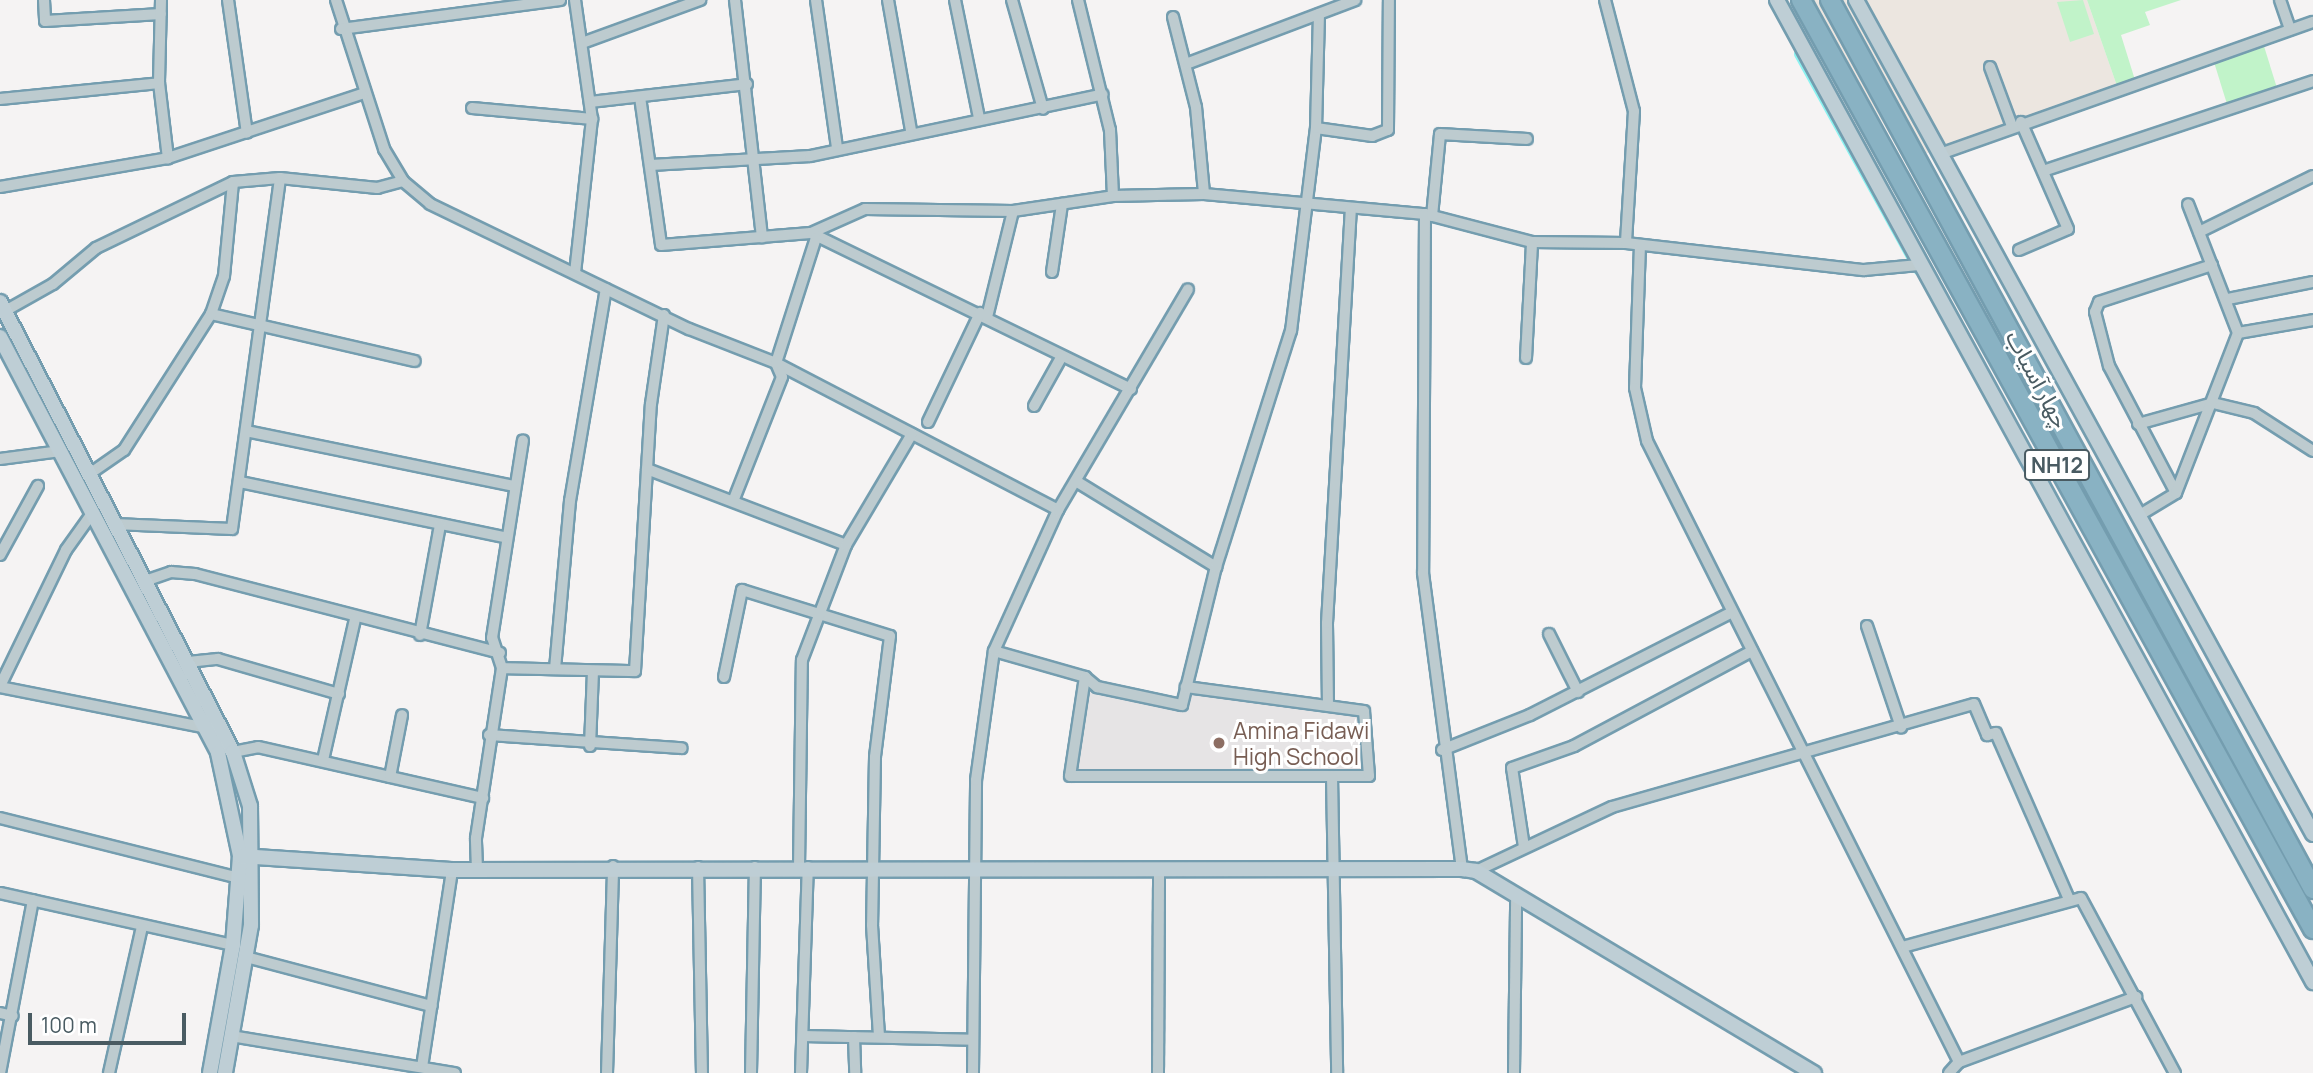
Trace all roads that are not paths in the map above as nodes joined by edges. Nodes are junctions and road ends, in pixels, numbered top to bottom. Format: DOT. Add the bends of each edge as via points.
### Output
graph roads {
  1 [pos="44,0"];
  2 [pos="161,0"];
  3 [pos="228,0"];
  4 [pos="336,0"];
  5 [pos="560,0"];
  6 [pos="575,0"];
  7 [pos="700,0"];
  8 [pos="735,0"];
  9 [pos="816,0"];
  10 [pos="888,0"];
  11 [pos="955,0"];
  12 [pos="1012,0"];
  13 [pos="1078,0"];
  14 [pos="1355,0"];
  15 [pos="1390,0"];
  16 [pos="1605,0"];
  17 [pos="1777,0"];
  18 [pos="1801,0"];
  19 [pos="1830,0"];
  20 [pos="1856,0"];
  21 [pos="2280,0"];
  22 [pos="161,13"];
  23 [pos="1319,14"];
  24 [pos="1173,17"];
  25 [pos="2313,22"];
  26 [pos="341,29"];
  27 [pos="2290,29"];
  28 [pos="582,43"];
  29 [pos="1186,64"];
  30 [pos="1990,66"];
  31 [pos="2313,80"];
  32 [pos="159,83"];
  33 [pos="747,85"];
  34 [pos="362,94"];
  35 [pos="1103,94"];
  36 [pos="640,97"];
  37 [pos="0,99"];
  38 [pos="590,102"];
  39 [pos="472,108"];
  40 [pos="1043,109"];
  41 [pos="979,118"];
  42 [pos="592,119"];
  43 [pos="2016,124"];
  44 [pos="1316,128"];
  45 [pos="911,131"];
  46 [pos="247,133"];
  47 [pos="1527,138"];
  48 [pos="837,148"];
  49 [pos="1940,154"];
  50 [pos="168,159"];
  51 [pos="757,162"];
  52 [pos="651,165"];
  53 [pos="2043,171"];
  54 [pos="2313,176"];
  55 [pos="280,178"];
  56 [pos="403,181"];
  57 [pos="233,182"];
  58 [pos="0,187"];
  59 [pos="1204,194"];
  60 [pos="1113,196"];
  61 [pos="1308,200"];
  62 [pos="1062,204"];
  63 [pos="2188,204"];
  64 [pos="1351,209"];
  65 [pos="1013,211"];
  66 [pos="1428,215"];
  67 [pos="2199,232"];
  68 [pos="813,236"];
  69 [pos="762,237"];
  70 [pos="1532,242"];
  71 [pos="1626,243"];
  72 [pos="1640,245"];
  73 [pos="2019,250"];
  74 [pos="1919,265"];
  75 [pos="2212,265"];
  76 [pos="575,272"];
  77 [pos="1052,272"];
  78 [pos="2313,282"];
  79 [pos="606,289"];
  80 [pos="1188,289"];
  81 [pos="2228,299"];
  82 [pos="2,306"];
  83 [pos="211,314"];
  84 [pos="983,315"];
  85 [pos="664,316"];
  86 [pos="2000,318"];
  87 [pos="2313,320"];
  88 [pos="258,326"];
  89 [pos="1982,327"];
  90 [pos="2238,333"];
  91 [pos="0,337"];
  92 [pos="1062,356"];
  93 [pos="1526,358"];
  94 [pos="415,361"];
  95 [pos="776,363"];
  96 [pos="1131,389"];
  97 [pos="2213,403"];
  98 [pos="1034,407"];
  99 [pos="928,422"];
  100 [pos="2138,424"];
  101 [pos="246,431"];
  102 [pos="912,434"];
  103 [pos="523,440"];
  104 [pos="60,451"];
  105 [pos="2313,451"];
  106 [pos="0,459"];
  107 [pos="647,469"];
  108 [pos="88,475"];
  109 [pos="240,482"];
  110 [pos="1079,483"];
  111 [pos="38,486"];
  112 [pos="513,486"];
  113 [pos="2176,493"];
  114 [pos="734,499"];
  115 [pos="1058,510"];
  116 [pos="91,514"];
  117 [pos="2138,516"];
  118 [pos="114,524"];
  119 [pos="440,525"];
  120 [pos="504,537"];
  121 [pos="846,545"];
  122 [pos="0,555"];
  123 [pos="1216,567"];
  124 [pos="145,580"];
  125 [pos="1732,612"];
  126 [pos="818,614"];
  127 [pos="355,619"];
  128 [pos="1867,626"];
  129 [pos="420,635"];
  130 [pos="1549,635"];
  131 [pos="994,651"];
  132 [pos="1752,651"];
  133 [pos="500,653"];
  134 [pos="188,662"];
  135 [pos="502,668"];
  136 [pos="555,669"];
  137 [pos="593,671"];
  138 [pos="724,677"];
  139 [pos="1085,677"];
  140 [pos="0,686"];
  141 [pos="1186,687"];
  142 [pos="1578,692"];
  143 [pos="339,694"];
  144 [pos="1328,706"];
  145 [pos="402,715"];
  146 [pos="1901,727"];
  147 [pos="208,728"];
  148 [pos="489,735"];
  149 [pos="590,746"];
  150 [pos="682,748"];
  151 [pos="1442,750"];
  152 [pos="233,752"];
  153 [pos="1804,757"];
  154 [pos="323,760"];
  155 [pos="1332,776"];
  156 [pos="390,777"];
  157 [pos="482,798"];
  158 [pos="0,818"];
  159 [pos="2313,834"];
  160 [pos="1524,847"];
  161 [pos="248,856"];
  162 [pos="613,866"];
  163 [pos="698,866"];
  164 [pos="975,866"];
  165 [pos="755,867"];
  166 [pos="804,867"];
  167 [pos="877,868"];
  168 [pos="1159,868"];
  169 [pos="1337,868"];
  170 [pos="452,870"];
  171 [pos="477,870"];
  172 [pos="1469,870"];
  173 [pos="239,878"];
  174 [pos="2313,889"];
  175 [pos="0,893"];
  176 [pos="1516,897"];
  177 [pos="2068,899"];
  178 [pos="33,900"];
  179 [pos="142,926"];
  180 [pos="2313,928"];
  181 [pos="233,945"];
  182 [pos="1906,946"];
  183 [pos="246,957"];
  184 [pos="2313,982"];
  185 [pos="2136,998"];
  186 [pos="432,1006"];
  187 [pos="0,1013"];
  188 [pos="13,1016"];
  189 [pos="231,1036"];
  190 [pos="803,1036"];
  191 [pos="854,1037"];
  192 [pos="879,1037"];
  193 [pos="973,1040"];
  194 [pos="1959,1062"];
  195 [pos="422,1067"];
  196 [pos="1,1073"];
  197 [pos="109,1073"];
  198 [pos="210,1073"];
  199 [pos="225,1073"];
  200 [pos="455,1073"];
  201 [pos="607,1073"];
  202 [pos="702,1073"];
  203 [pos="751,1073"];
  204 [pos="801,1073"];
  205 [pos="855,1073"];
  206 [pos="974,1073"];
  207 [pos="1158,1073"];
  208 [pos="1337,1073"];
  209 [pos="1514,1073"];
  210 [pos="1814,1073"];
  211 [pos="1949,1073"];
  212 [pos="2175,1073"];
  1 -- 22 [label="street" via="45,21"];
  2 -- 22 [label="street"];
  3 -- 46 [label="street"];
  4 -- 26 [label="street"];
  5 -- 26 [label="street"];
  6 -- 28 [label="street"];
  7 -- 28 [label="street"];
  8 -- 33 [label="street"];
  9 -- 48 [label="street"];
  10 -- 45 [label="street"];
  11 -- 41 [label="street"];
  12 -- 40 [label="street"];
  13 -- 35 [label="street"];
  14 -- 23 [label="street"];
  15 -- 44 [label="street" via="1388,130 1372,136"];
  16 -- 71 [label="street" via="1634,111"];
  17 -- 74 [label="street"];
  18 -- 89 [label="highway, چهار آسیاب / NH12"];
  19 -- 86 [label="highway, چهار آسیاب / NH12"];
  20 -- 49 [label="street"];
  21 -- 27 [label="street"];
  22 -- 32 [label="street"];
  23 -- 29 [label="street"];
  23 -- 44 [label="street"];
  24 -- 29 [label="street"];
  25 -- 27 [label="street"];
  26 -- 34 [label="street"];
  27 -- 43 [label="street"];
  28 -- 38 [label="street"];
  29 -- 59 [label="street"];
  30 -- 43 [label="street"];
  31 -- 53 [label="street"];
  32 -- 37 [label="street"];
  32 -- 50 [label="street"];
  33 -- 36 [label="street"];
  33 -- 51 [label="street"];
  34 -- 46 [label="street"];
  34 -- 56 [label="street"];
  35 -- 40 [label="street"];
  35 -- 60 [label="street"];
  36 -- 38 [label="street"];
  36 -- 52 [label="street"];
  38 -- 42 [label="street"];
  39 -- 42 [label="street"];
  40 -- 41 [label="street"];
  41 -- 45 [label="street"];
  42 -- 76 [label="street"];
  43 -- 49 [label="street"];
  43 -- 53 [label="street"];
  44 -- 61 [label="street"];
  45 -- 48 [label="street"];
  46 -- 50 [label="street"];
  47 -- 66 [label="street" via="1440,134"];
  48 -- 51 [label="street"];
  49 -- 117 [label="street"];
  50 -- 58 [label="street"];
  51 -- 52 [label="street"];
  51 -- 69 [label="street"];
  52 -- 69 [label="street" via="661,245"];
  53 -- 73 [label="street" via="2068,229"];
  54 -- 67 [label="street"];
  55 -- 56 [label="street" via="377,188"];
  55 -- 57 [label="street"];
  55 -- 88 [label="street"];
  56 -- 76 [label="street" via="470,226"];
  57 -- 82 [label="street" via="96,248 53,284"];
  57 -- 83 [label="street" via="224,276"];
  59 -- 60 [label="street"];
  59 -- 61 [label="street"];
  60 -- 62 [label="street"];
  61 -- 64 [label="street"];
  61 -- 123 [label="street" via="1291,331"];
  62 -- 65 [label="street"];
  62 -- 77 [label="street"];
  63 -- 67 [label="street"];
  64 -- 66 [label="street"];
  64 -- 144 [label="street" via="1327,623"];
  65 -- 68 [label="street" via="865,209"];
  65 -- 84 [label="street"];
  66 -- 70 [label="street"];
  66 -- 151 [label="street" via="1423,573"];
  67 -- 75 [label="street"];
  68 -- 69 [label="street"];
  68 -- 84 [label="street"];
  68 -- 95 [label="street"];
  70 -- 71 [label="street"];
  70 -- 93 [label="street"];
  71 -- 72 [label="street"];
  72 -- 74 [label="street" via="1769,263"];
  72 -- 125 [label="street" via="1635,388 1647,441"];
  74 -- 184 [label="street"];
  75 -- 81 [label="street"];
  75 -- 100 [label="street" via="2099,302 2097,334"];
  76 -- 79 [label="street"];
  78 -- 81 [label="street"];
  79 -- 85 [label="street"];
  79 -- 136 [label="street" via="570,501"];
  80 -- 96 [label="street"];
  81 -- 90 [label="street"];
  82 -- 108 [label="street"];
  83 -- 88 [label="street"];
  83 -- 108 [label="street" via="124,450"];
  84 -- 92 [label="street"];
  84 -- 99 [label="street"];
  85 -- 95 [label="street"];
  85 -- 107 [label="street"];
  86 -- 89 [label="highway"];
  86 -- 174 [label="highway, چهار آسیاب / NH12"];
  87 -- 90 [label="street"];
  88 -- 94 [label="street"];
  88 -- 101 [label="street"];
  89 -- 180 [label="highway, چهار آسیاب / NH12"];
  90 -- 97 [label="street"];
  91 -- 104 [label="street"];
  92 -- 96 [label="street"];
  92 -- 98 [label="street"];
  95 -- 102 [label="street"];
  95 -- 114 [label="street" via="782,377"];
  96 -- 110 [label="street"];
  97 -- 100 [label="street"];
  97 -- 105 [label="street" via="2254,413"];
  97 -- 113 [label="street"];
  100 -- 113 [label="street"];
  101 -- 109 [label="street"];
  101 -- 112 [label="street"];
  102 -- 115 [label="street"];
  102 -- 121 [label="street"];
  103 -- 112 [label="street"];
  104 -- 106 [label="street"];
  104 -- 116 [label="street"];
  107 -- 114 [label="street"];
  107 -- 137 [label="street" via="635,671"];
  108 -- 118 [label="street"];
  109 -- 118 [label="street" via="232,529 157,521"];
  109 -- 119 [label="street"];
  110 -- 115 [label="street"];
  110 -- 123 [label="street"];
  111 -- 122 [label="street"];
  112 -- 120 [label="street"];
  113 -- 117 [label="street"];
  114 -- 121 [label="street"];
  115 -- 131 [label="street"];
  116 -- 140 [label="street" via="66,550"];
  116 -- 147 [label="street"];
  117 -- 159 [label="street"];
  118 -- 124 [label="street"];
  119 -- 120 [label="street"];
  119 -- 129 [label="street"];
  120 -- 133 [label="street" via="492,638"];
  121 -- 126 [label="street"];
  123 -- 141 [label="street"];
  124 -- 127 [label="street" via="171,572 195,574"];
  124 -- 134 [label="street"];
  125 -- 132 [label="street"];
  125 -- 142 [label="street"];
  126 -- 138 [label="street" via="742,590"];
  126 -- 166 [label="street" via="802,660 798,708"];
  126 -- 167 [label="street" via="890,636 875,757"];
  127 -- 129 [label="street"];
  127 -- 143 [label="street"];
  128 -- 146 [label="street"];
  129 -- 133 [label="street"];
  130 -- 142 [label="street"];
  131 -- 139 [label="street"];
  131 -- 164 [label="street" via="976,780"];
  132 -- 153 [label="street"];
  132 -- 160 [label="street" via="1574,746 1513,768"];
  133 -- 135 [label="street"];
  134 -- 143 [label="street" via="218,659"];
  134 -- 152 [label="street"];
  135 -- 136 [label="street"];
  135 -- 148 [label="street"];
  136 -- 137 [label="street"];
  137 -- 149 [label="street"];
  139 -- 141 [label="street" via="1097,687 1182,705"];
  139 -- 155 [label="street" via="1070,776"];
  140 -- 147 [label="street"];
  141 -- 144 [label="street"];
  142 -- 151 [label="street"];
  143 -- 154 [label="street"];
  144 -- 155 [label="street" via="1364,711 1369,776"];
  145 -- 156 [label="street"];
  146 -- 153 [label="street"];
  146 -- 177 [label="street" via="1975,705 1987,736 1996,733"];
  147 -- 161 [label="street"];
  148 -- 149 [label="street"];
  148 -- 157 [label="street"];
  149 -- 150 [label="street"];
  151 -- 172 [label="street"];
  152 -- 154 [label="street" via="258,747"];
  152 -- 161 [label="street" via="250,806"];
  153 -- 160 [label="street" via="1624,803"];
  153 -- 182 [label="street"];
  154 -- 156 [label="street"];
  155 -- 169 [label="street"];
  156 -- 157 [label="street"];
  157 -- 171 [label="street"];
  158 -- 173 [label="street"];
  160 -- 172 [label="street"];
  161 -- 170 [label="street"];
  161 -- 173 [label="street"];
  161 -- 183 [label="street"];
  162 -- 163 [label="street"];
  162 -- 171 [label="street"];
  162 -- 201 [label="street"];
  163 -- 165 [label="street"];
  163 -- 202 [label="street"];
  164 -- 167 [label="street"];
  164 -- 168 [label="street"];
  164 -- 193 [label="street"];
  165 -- 166 [label="street"];
  165 -- 203 [label="street"];
  166 -- 167 [label="street"];
  166 -- 190 [label="street"];
  167 -- 192 [label="street" via="872,925"];
  168 -- 169 [label="street"];
  168 -- 207 [label="street"];
  169 -- 172 [label="street"];
  169 -- 208 [label="street"];
  170 -- 171 [label="street"];
  170 -- 186 [label="street"];
  172 -- 176 [label="street"];
  173 -- 181 [label="street"];
  175 -- 178 [label="street"];
  176 -- 209 [label="street"];
  176 -- 210 [label="street"];
  177 -- 182 [label="street"];
  177 -- 185 [label="street" via="2085,900"];
  178 -- 179 [label="street"];
  178 -- 188 [label="street"];
  179 -- 181 [label="street"];
  179 -- 197 [label="street"];
  181 -- 198 [label="street"];
  182 -- 194 [label="street"];
  183 -- 186 [label="street"];
  183 -- 189 [label="street"];
  185 -- 194 [label="street"];
  185 -- 212 [label="street"];
  186 -- 195 [label="street"];
  187 -- 188 [label="street"];
  188 -- 196 [label="street"];
  189 -- 195 [label="street"];
  189 -- 199 [label="street"];
  190 -- 191 [label="street"];
  190 -- 204 [label="street"];
  191 -- 192 [label="street"];
  191 -- 205 [label="street"];
  192 -- 193 [label="street"];
  193 -- 206 [label="street"];
  194 -- 211 [label="street"];
  195 -- 200 [label="street"];
}
